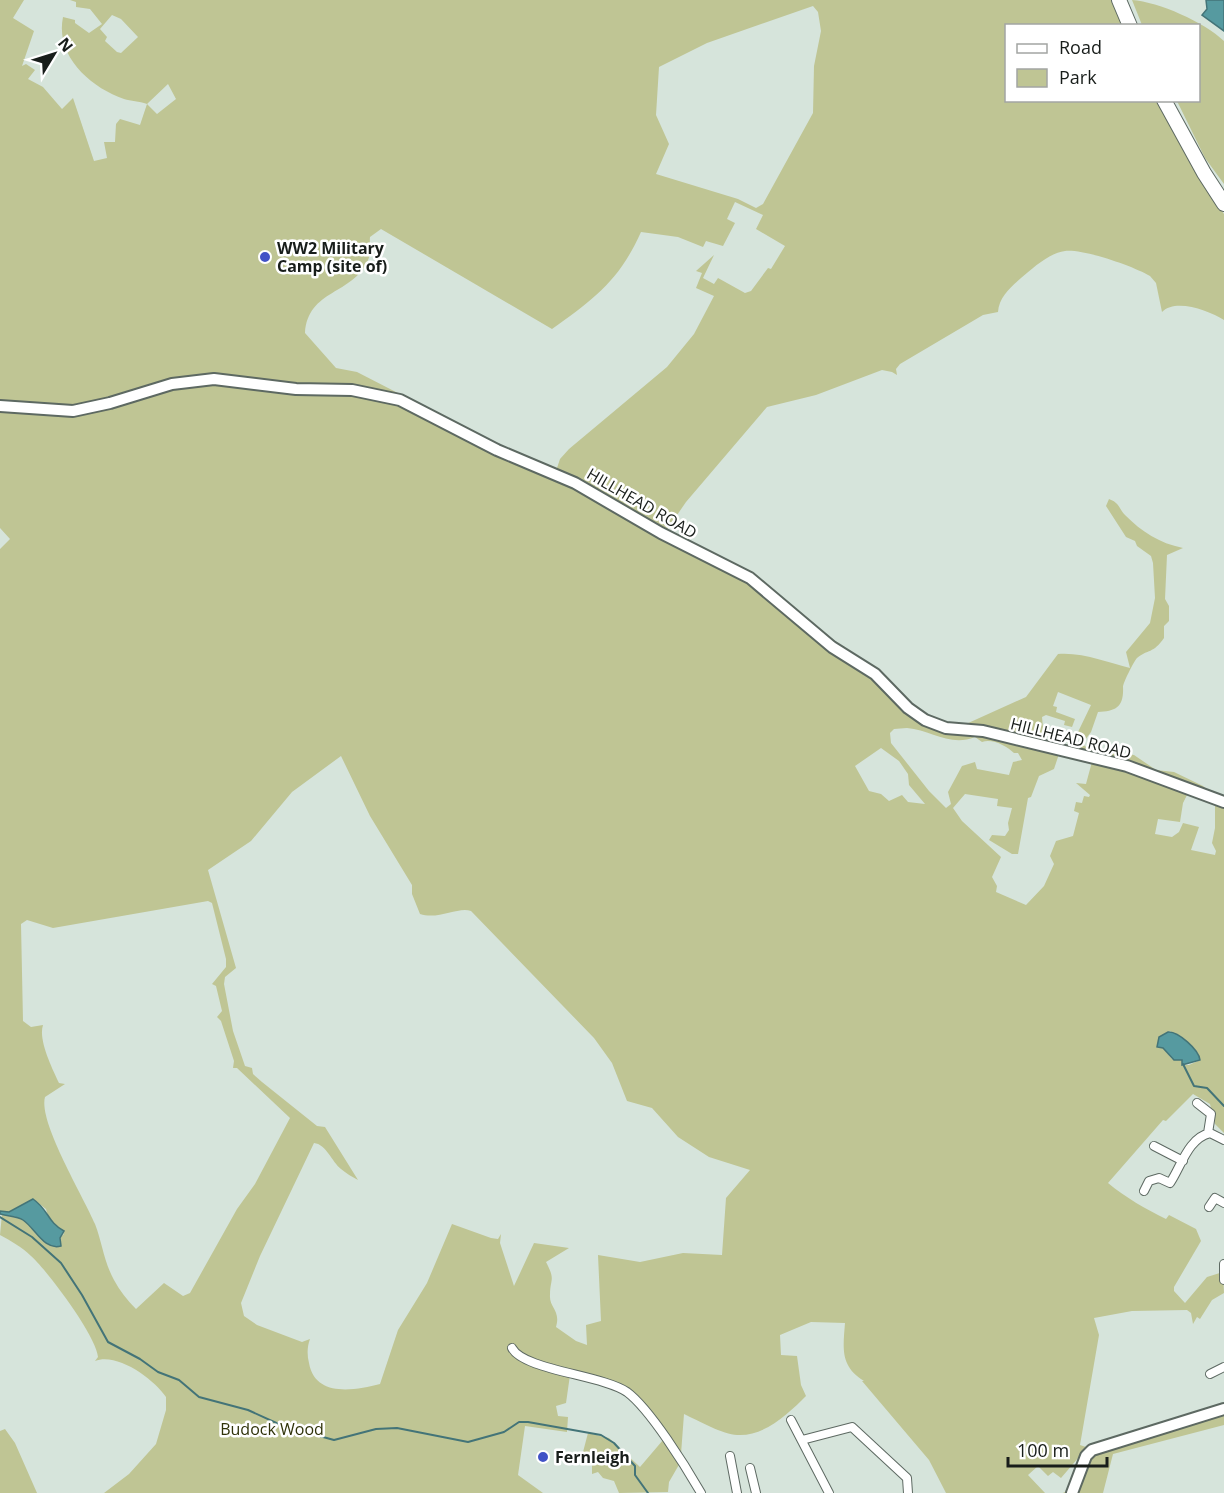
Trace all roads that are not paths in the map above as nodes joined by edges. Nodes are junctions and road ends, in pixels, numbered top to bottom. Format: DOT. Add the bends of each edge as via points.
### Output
graph roads {
  1 [pos="1121,5"];
  2 [pos="1129,24"];
  3 [pos="1165,102"];
  4 [pos="1224,204"];
  5 [pos="0,406"];
  6 [pos="1224,802"];
  7 [pos="1197,1103"];
  8 [pos="1208,1133"];
  9 [pos="1224,1140"];
  10 [pos="1154,1146"];
  11 [pos="1183,1161"];
  12 [pos="1144,1191"];
  13 [pos="1224,1203"];
  14 [pos="1209,1207"];
  15 [pos="1224,1264"];
  16 [pos="1224,1280"];
  17 [pos="512,1348"];
  18 [pos="1224,1367"];
  19 [pos="1210,1374"];
  20 [pos="1224,1409"];
  21 [pos="791,1420"];
  22 [pos="802,1440"];
  23 [pos="730,1456"];
  24 [pos="749,1472"];
  25 [pos="701,1493"];
  26 [pos="737,1493"];
  27 [pos="756,1493"];
  28 [pos="829,1493"];
  29 [pos="908,1493"];
  30 [pos="1072,1493"];
  1 -- 2 [label="highway"];
  3 -- 4 [label="highway"];
  5 -- 6 [label="street, HILLHEAD ROAD" via="77,410 172,384 214,379 291,389 352,390 400,400 489,446 575,483 750,578 832,647 875,674 908,708 929,722 1126,766"];
  7 -- 8 [label="street" via="1211,1114"];
  8 -- 9 [label="street"];
  8 -- 11 [label="street" via="1196,1141"];
  10 -- 11 [label="street"];
  11 -- 12 [label="street" via="1170,1183 1159,1178 1149,1181"];
  13 -- 14 [label="street" via="1214,1199"];
  15 -- 16 [label="street"];
  17 -- 25 [label="street" via="524,1360 597,1380 628,1393"];
  18 -- 19 [label="street"];
  20 -- 30 [label="street" via="1092,1450"];
  21 -- 22 [label="street"];
  22 -- 28 [label="street"];
  22 -- 29 [label="street" via="852,1426 907,1478"];
  23 -- 26 [label="street"];
  24 -- 27 [label="street"];
}
